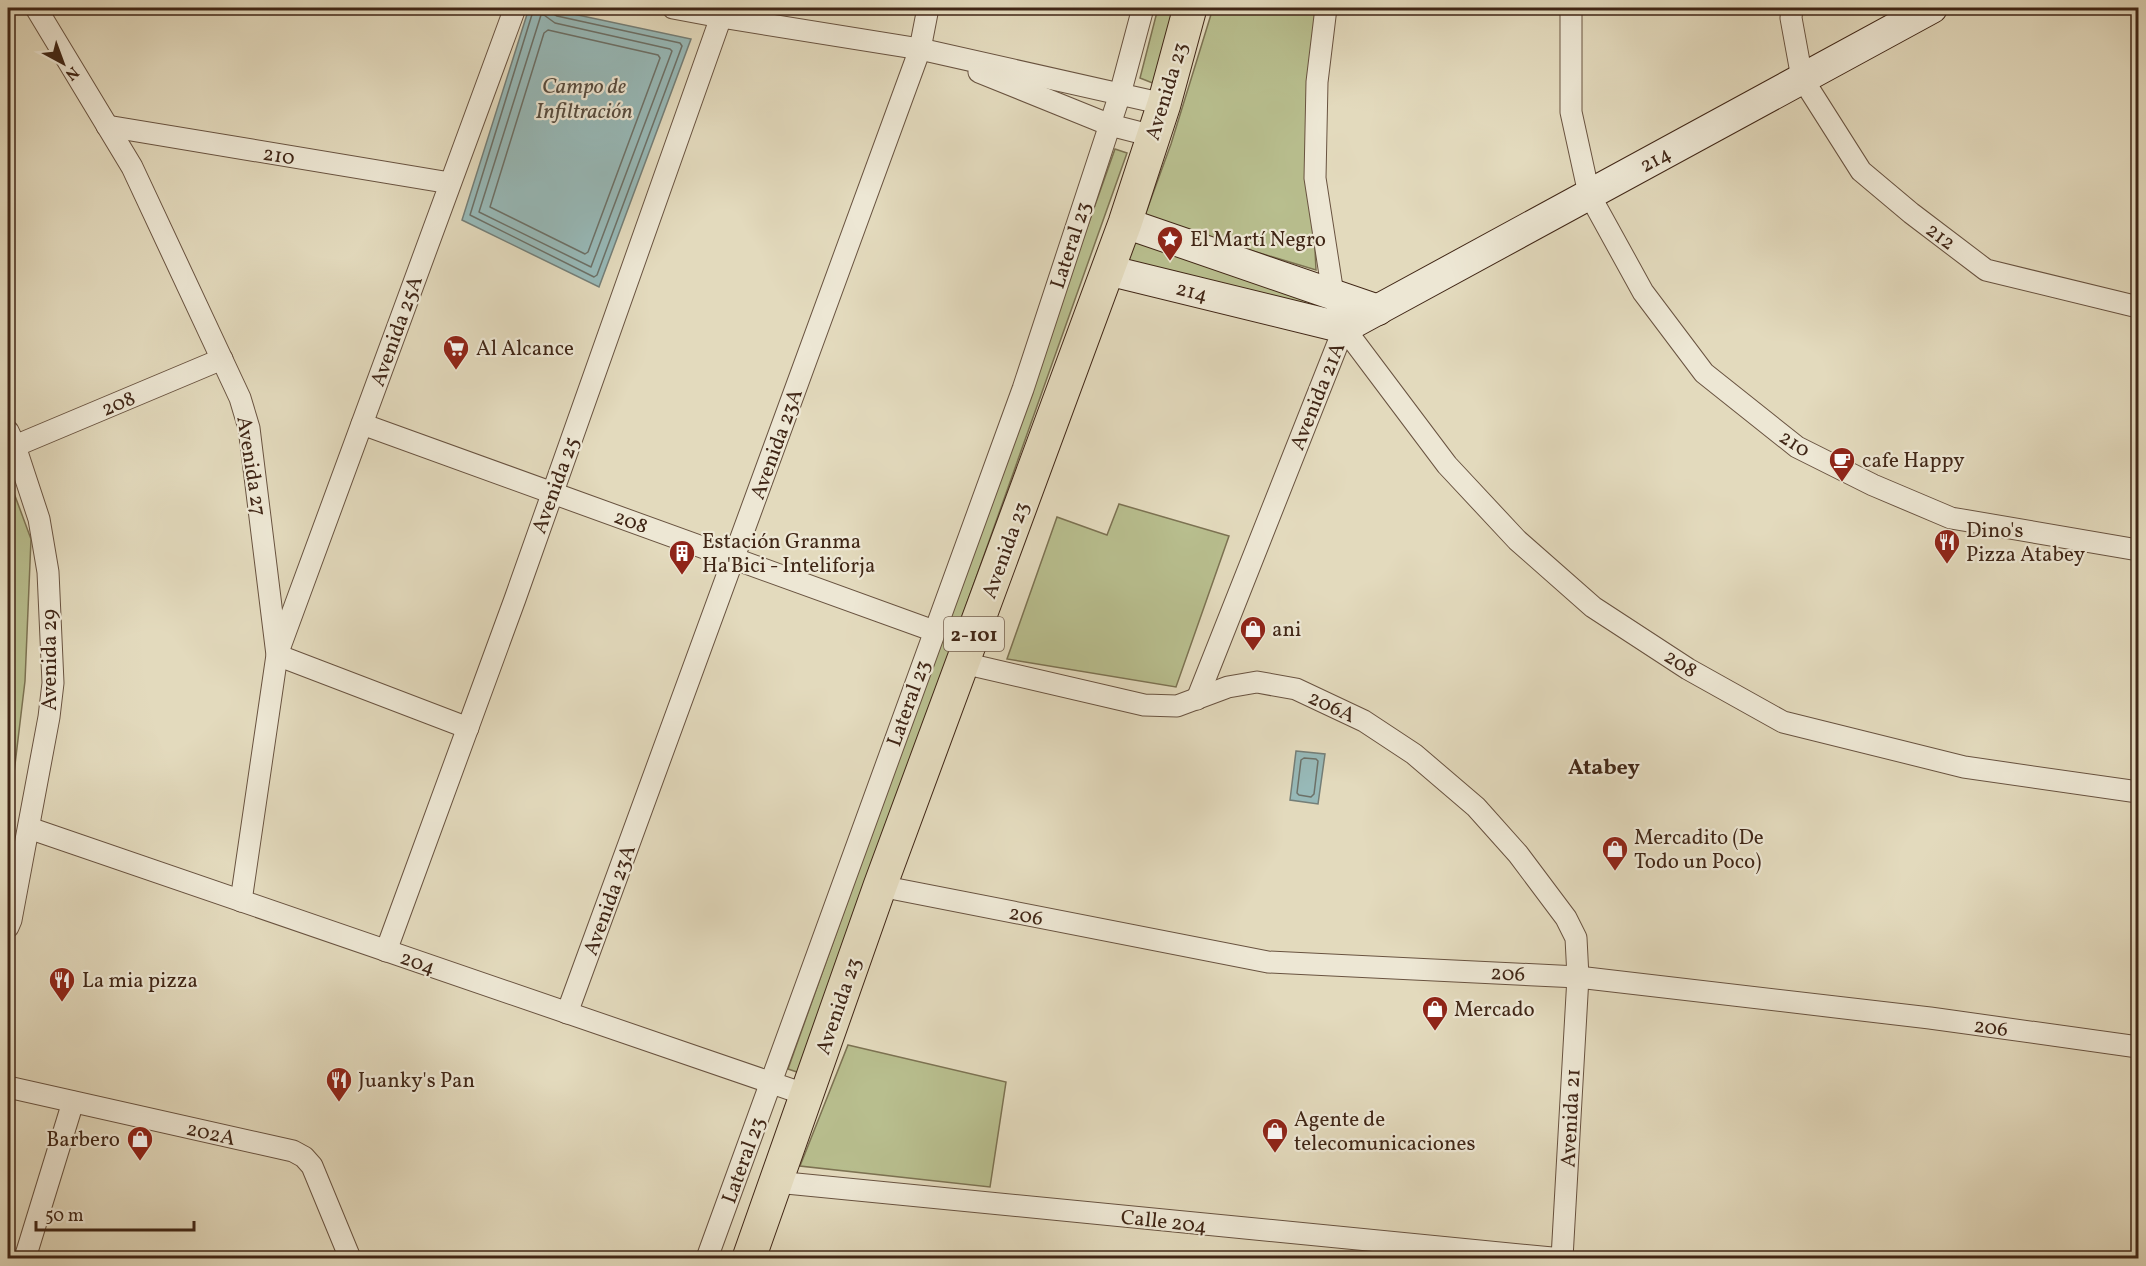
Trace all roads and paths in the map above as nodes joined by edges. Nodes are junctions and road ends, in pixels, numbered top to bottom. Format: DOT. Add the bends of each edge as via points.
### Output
graph roads {
  1 [pos="36,8"];
  2 [pos="515,8"];
  3 [pos="673,8"];
  4 [pos="928,8"];
  5 [pos="1143,8"];
  6 [pos="1190,8"];
  7 [pos="1326,8"];
  8 [pos="1571,8"];
  9 [pos="1792,8"];
  10 [pos="1932,8"];
  11 [pos="721,17"];
  12 [pos="920,49"];
  13 [pos="1802,78"];
  14 [pos="1120,94"];
  15 [pos="1164,104"];
  16 [pos="1110,125"];
  17 [pos="107,126"];
  18 [pos="1153,136"];
  19 [pos="450,183"];
  20 [pos="1589,194"];
  21 [pos="1125,223"];
  22 [pos="1107,270"];
  23 [pos="1333,294"];
  24 [pos="2139,308"];
  25 [pos="1378,310"];
  26 [pos="1344,328"];
  27 [pos="222,359"];
  28 [pos="362,424"];
  29 [pos="11,439"];
  30 [pos="552,493"];
  31 [pos="2139,550"];
  32 [pos="733,559"];
  33 [pos="934,632"];
  34 [pos="277,656"];
  35 [pos="963,663"];
  36 [pos="1197,699"];
  37 [pos="468,728"];
  38 [pos="2139,792"];
  39 [pos="29,828"];
  40 [pos="880,886"];
  41 [pos="241,901"];
  42 [pos="8,927"];
  43 [pos="386,951"];
  44 [pos="1578,976"];
  45 [pos="567,1013"];
  46 [pos="2139,1047"];
  47 [pos="770,1083"];
  48 [pos="8,1087"];
  49 [pos="807,1095"];
  50 [pos="73,1102"];
  51 [pos="776,1182"];
  52 [pos="25,1258"];
  53 [pos="350,1258"];
  54 [pos="707,1258"];
  55 [pos="749,1258"];
  56 [pos="1552,1258"];
  57 [pos="1562,1258"];
  1 -- 17 [label="street, Avenida 27"];
  2 -- 19 [label="street, Avenida 25A"];
  3 -- 11 [label="street"];
  4 -- 12 [label="street, Avenida 23A"];
  5 -- 14 [label="street, Lateral 23"];
  6 -- 15 [label="main road, Avenida 23 / 2-101"];
  7 -- 23 [label="street, Avenida 21A" via="1317,82 1315,178"];
  8 -- 20 [label="street" via="1571,112"];
  9 -- 13 [label="street"];
  10 -- 13 [label="street, 214"];
  11 -- 12 [label="street"];
  11 -- 30 [label="street, Avenida 25"];
  12 -- 14 [label="street"];
  12 -- 16 [label="street"];
  12 -- 32 [label="street, Avenida 23A"];
  13 -- 20 [label="street, 214"];
  13 -- 24 [label="street, 212" via="1862,171 1986,270"];
  14 -- 15 [label="street"];
  14 -- 16 [label="street, Lateral 23"];
  15 -- 18 [label="main road, Avenida 23 / 2-101"];
  16 -- 18 [label="street"];
  16 -- 33 [label="street, Lateral 23" via="1023,389"];
  17 -- 19 [label="street, 210"];
  17 -- 27 [label="street, Avenida 27" via="132,167"];
  18 -- 21 [label="main road, Avenida 23 / 2-101"];
  19 -- 28 [label="street, Avenida 25A"];
  20 -- 25 [label="street, 214"];
  20 -- 31 [label="street, 210" via="1643,291 1704,373 1797,447 1951,518"];
  21 -- 22 [label="main road, Avenida 23 / 2-101"];
  21 -- 23 [label="street, 214"];
  22 -- 26 [label="street, 214"];
  22 -- 35 [label="main road, Avenida 23 / 2-101"];
  23 -- 25 [label="street, 214"];
  23 -- 26 [label="street, Avenida 21A"];
  25 -- 26 [label="street, 214"];
  26 -- 36 [label="street, Avenida 21A"];
  26 -- 38 [label="street, 208" via="1447,465 1517,540 1593,607 1688,669 1783,722 1964,767"];
  27 -- 29 [label="street, 208"];
  27 -- 34 [label="street, Avenida 27" via="249,428"];
  28 -- 30 [label="street, 208"];
  28 -- 34 [label="street, Avenida 25A"];
  29 -- 39 [label="street, Avenida 29" via="39,519 48,572 53,683"];
  30 -- 32 [label="street, 208"];
  30 -- 37 [label="street, Avenida 25"];
  32 -- 33 [label="street, 208"];
  32 -- 45 [label="street, Avenida 23A"];
  33 -- 47 [label="street, Lateral 23"];
  34 -- 37 [label="street"];
  34 -- 41 [label="street, Avenida 27"];
  35 -- 36 [label="street, 206A" via="1144,705 1177,706"];
  35 -- 40 [label="main road, Avenida 23 / 2-101"];
  36 -- 44 [label="street, 206A" via="1228,687 1257,682 1296,689 1364,721 1414,754 1476,807 1518,854 1566,918 1576,938"];
  37 -- 43 [label="street, Avenida 25"];
  39 -- 41 [label="street, 204"];
  39 -- 42 [label="street, Avenida 29"];
  40 -- 44 [label="street, 206" via="1268,962"];
  40 -- 49 [label="main road, Avenida 23 / 2-101"];
  41 -- 43 [label="street, 204"];
  43 -- 45 [label="street, 204"];
  44 -- 46 [label="street, 206"];
  44 -- 57 [label="street, Avenida 21"];
  45 -- 47 [label="street, 204"];
  47 -- 49 [label="street, 204"];
  47 -- 54 [label="street, Lateral 23"];
  48 -- 50 [label="street, 202A"];
  49 -- 51 [label="main road, Avenida 23 / 2-101"];
  50 -- 52 [label="street"];
  50 -- 53 [label="street, 202A" via="294,1151 312,1166"];
  51 -- 55 [label="main road, Avenida 23 / 2-101"];
  51 -- 56 [label="street, Calle 204"];
}
